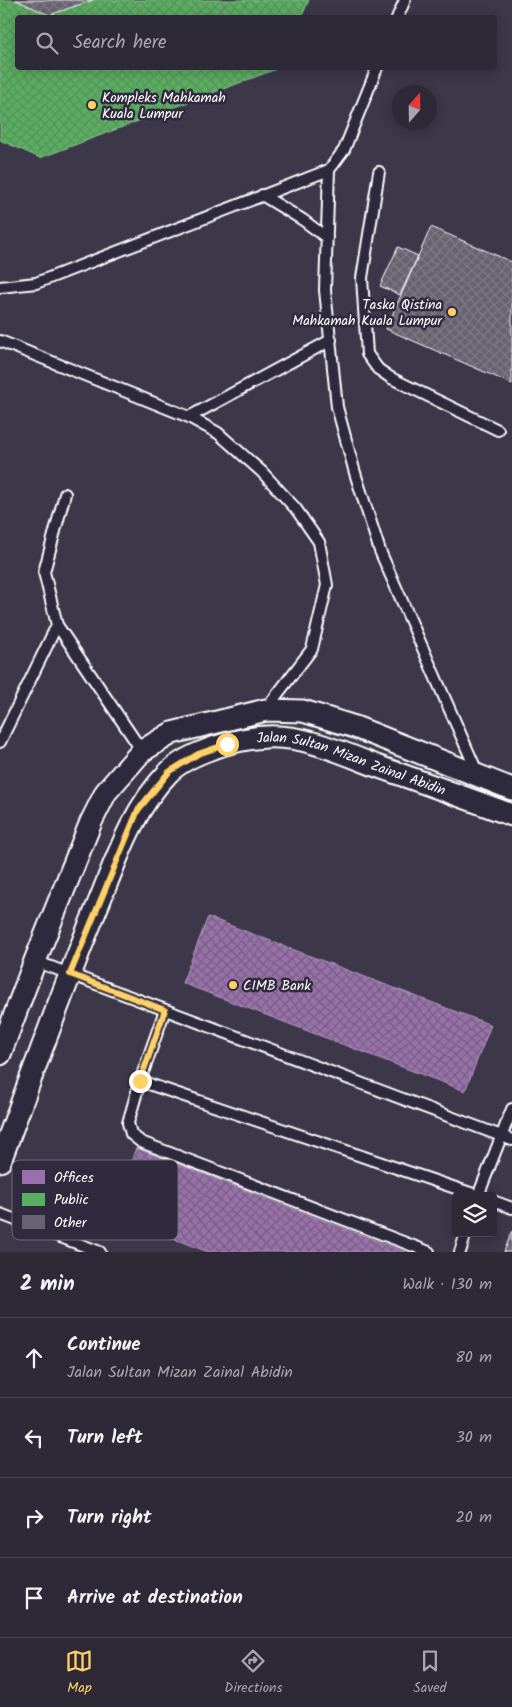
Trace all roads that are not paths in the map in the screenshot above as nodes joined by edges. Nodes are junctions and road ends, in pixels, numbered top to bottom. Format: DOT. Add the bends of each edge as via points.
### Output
graph roads {
  1 [pos="404,0"];
  2 [pos="399,15"];
  3 [pos="376,70"];
  4 [pos="329,170"];
  5 [pos="380,172"];
  6 [pos="262,195"];
  7 [pos="327,238"];
  8 [pos="0,287"];
  9 [pos="331,340"];
  10 [pos="0,341"];
  11 [pos="189,417"];
  12 [pos="498,430"];
  13 [pos="65,494"];
  14 [pos="57,625"];
  15 [pos="266,710"];
  16 [pos="0,742"];
  17 [pos="142,751"];
  18 [pos="479,776"];
  19 [pos="512,789"];
  20 [pos="512,815"];
  21 [pos="35,961"];
  22 [pos="70,974"];
  23 [pos="165,1010"];
  24 [pos="0,1054"];
  25 [pos="140,1081"];
  26 [pos="512,1109"];
  27 [pos="501,1135"];
  28 [pos="512,1140"];
  29 [pos="0,1160"];
  30 [pos="466,1192"];
  31 [pos="480,1192"];
  32 [pos="497,1202"];
  33 [pos="512,1208"];
  34 [pos="0,1214"];
  35 [pos="12,1219"];
  36 [pos="465,1237"];
  37 [pos="68,1240"];
  38 [pos="100,1252"];
  39 [pos="429,1252"];
  40 [pos="460,1252"];
  1 -- 2 [label="lane"];
  3 -- 4 [label="lane" via="344,150"];
  4 -- 6 [label="lane"];
  4 -- 7 [label="lane"];
  5 -- 12 [label="lane" via="362,278 367,354 378,369 391,378"];
  6 -- 7 [label="lane"];
  6 -- 8 [label="lane" via="36,283"];
  7 -- 9 [label="lane" via="325,290"];
  9 -- 11 [label="lane"];
  9 -- 18 [label="lane" via="337,407 380,551"];
  10 -- 11 [label="lane"];
  11 -- 15 [label="lane" via="218,433 262,472 296,508 319,542 327,585 312,649"];
  13 -- 14 [label="lane" via="44,572"];
  14 -- 16 [label="lane"];
  14 -- 17 [label="lane"];
  15 -- 17 [label="street, Jalan Sultan Mizan Zainal Abidin" via="172,733"];
  15 -- 18 [label="street, Jalan Sultan Mizan Zainal Abidin" via="303,711 355,727"];
  17 -- 21 [label="street, Jalan Sultan Mizan Zainal Abidin" via="106,792"];
  18 -- 19 [label="street, Jalan Sultan Mizan Zainal Abidin"];
  20 -- 22 [label="street, Jalan Sultan Mizan Zainal Abidin" via="342,753 296,740 268,737 227,744 198,754 169,772 138,810"];
  21 -- 22 [label="lane"];
  21 -- 24 [label="street, Jalan Sultan Mizan Zainal Abidin"];
  22 -- 23 [label="lane"];
  22 -- 29 [label="street, Jalan Sultan Mizan Zainal Abidin"];
  23 -- 25 [label="lane"];
  23 -- 27 [label="lane"];
  25 -- 30 [label="lane"];
  25 -- 39 [label="lane" via="128,1124 131,1134 141,1142"];
  26 -- 27 [label="lane"];
  27 -- 28 [label="lane"];
  27 -- 31 [label="lane"];
  32 -- 33 [label="lane"];
  34 -- 35 [label="lane"];
  36 -- 40 [label="lane"];
  37 -- 38 [label="lane"];
}
